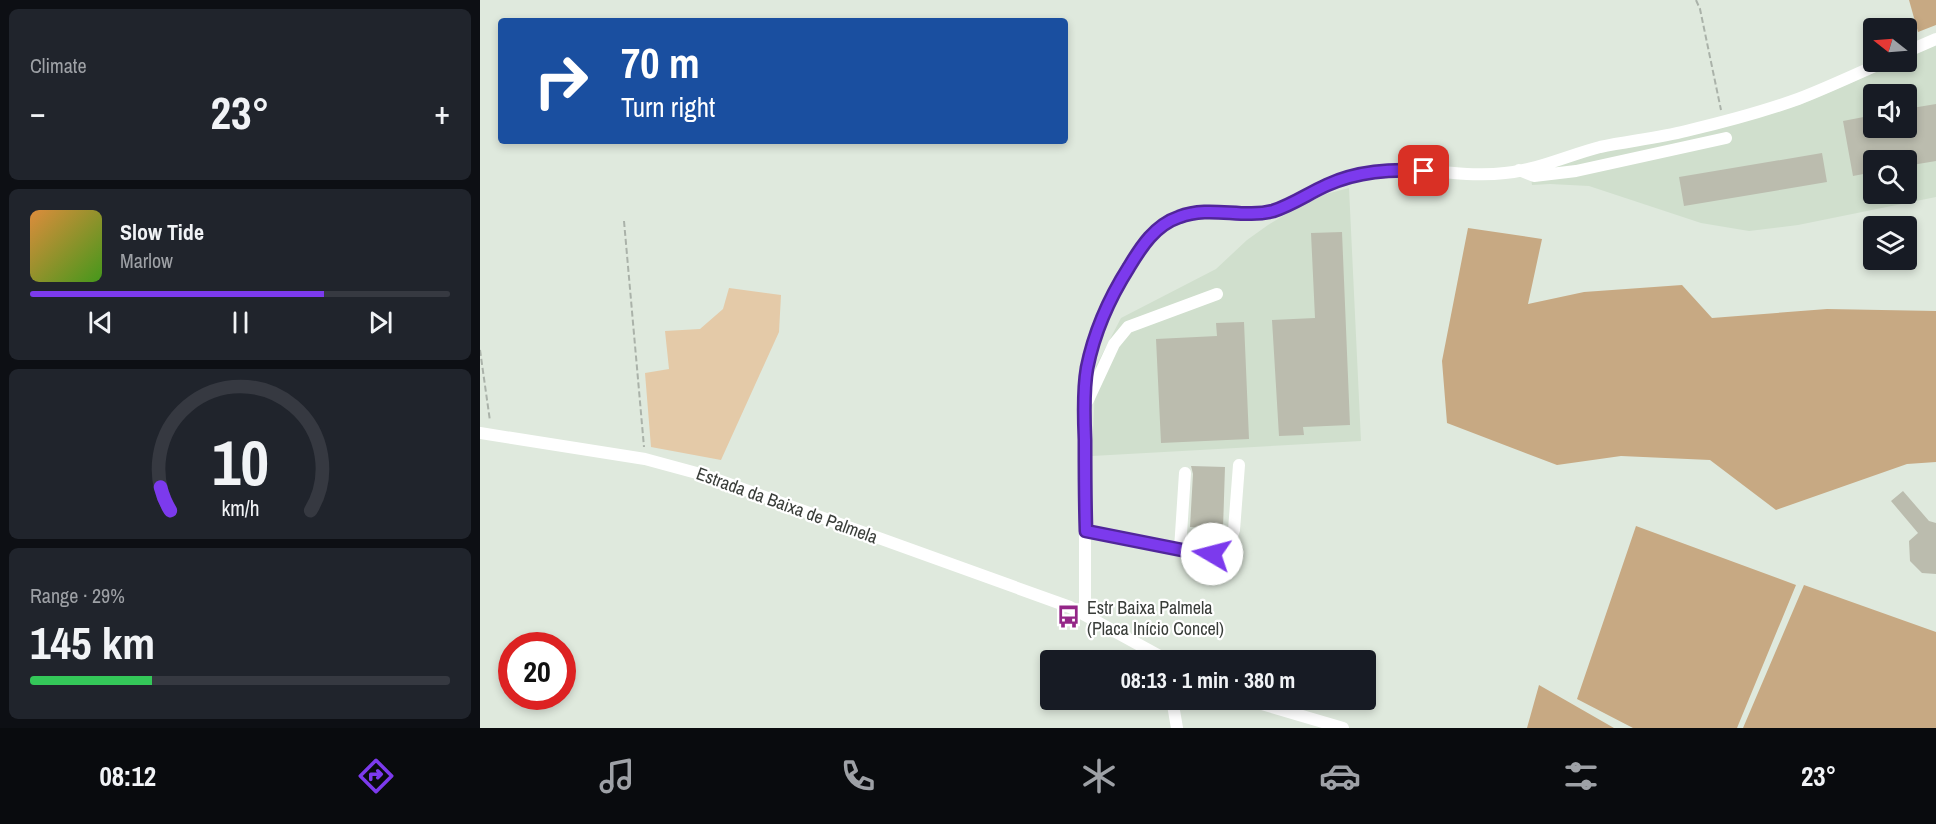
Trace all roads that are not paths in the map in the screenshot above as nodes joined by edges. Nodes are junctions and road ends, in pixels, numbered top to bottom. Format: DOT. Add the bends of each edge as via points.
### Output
graph roads {
  1 [pos="1936,39"];
  2 [pos="1917,47"];
  3 [pos="1863,71"];
  4 [pos="1726,138"];
  5 [pos="1519,170"];
  6 [pos="1217,294"];
  7 [pos="1084,409"];
  8 [pos="486,434"];
  9 [pos="1239,465"];
  10 [pos="1185,473"];
  11 [pos="1086,531"];
  12 [pos="1180,549"];
  13 [pos="1085,614"];
  14 [pos="1147,650"];
  15 [pos="1174,710"];
  16 [pos="1282,710"];
  17 [pos="1177,728"];
  18 [pos="1343,728"];
  1 -- 2 [label="street"];
  3 -- 5 [label="street" via="1799,99 1723,122 1599,148"];
  4 -- 5 [label="street" via="1576,171 1534,176"];
  5 -- 7 [label="street" via="1491,174 1381,170 1345,178 1276,210 1210,211 1169,221 1149,237 1135,256 1107,307 1087,368"];
  6 -- 7 [label="street" via="1137,322 1122,333 1106,358"];
  7 -- 11 [label="street"];
  8 -- 13 [label="street, Estrada da Baixa de Palmela" via="645,459 704,475"];
  9 -- 12 [label="street" via="1233,530 1227,546 1212,554"];
  10 -- 12 [label="street"];
  11 -- 12 [label="street"];
  11 -- 13 [label="street"];
  13 -- 14 [label="street, Estrada da Baixa de Palmela"];
  15 -- 17 [label="street"];
  16 -- 18 [label="street"];
}
